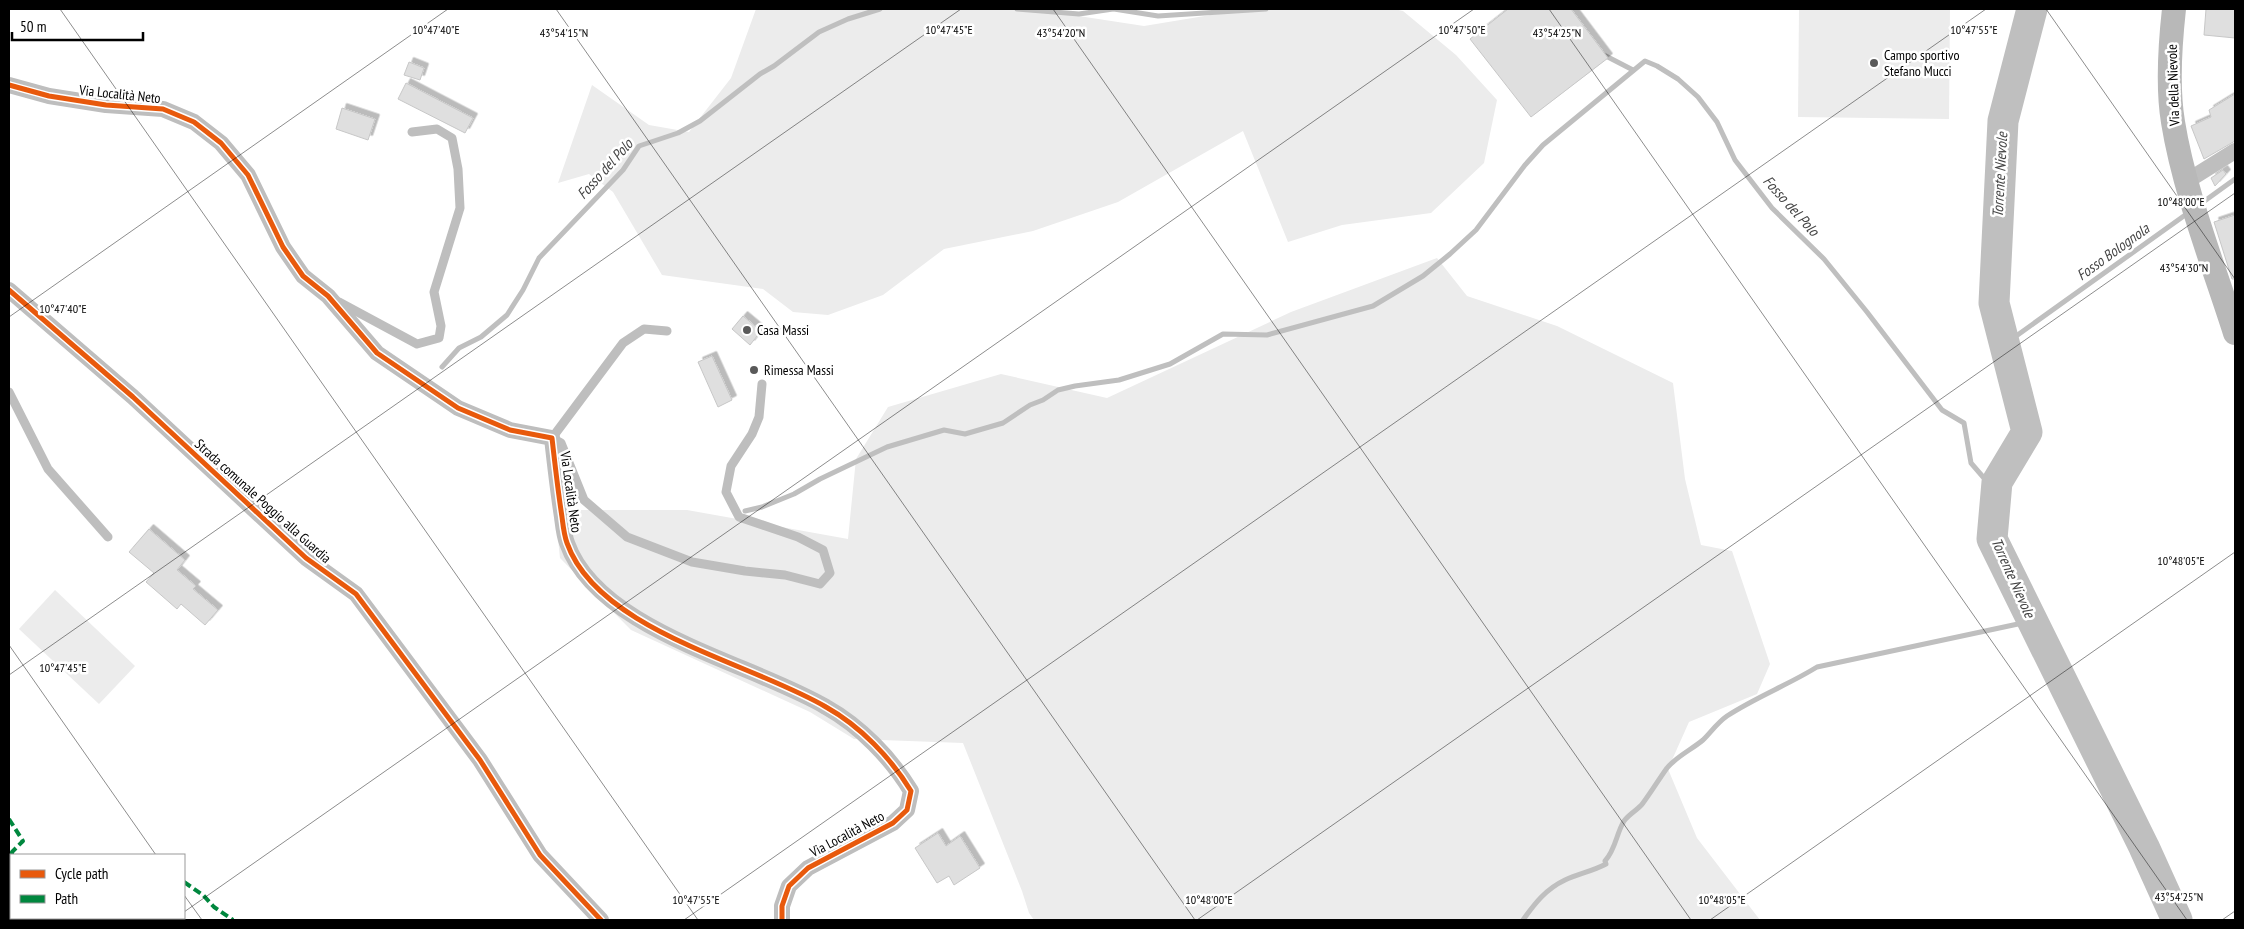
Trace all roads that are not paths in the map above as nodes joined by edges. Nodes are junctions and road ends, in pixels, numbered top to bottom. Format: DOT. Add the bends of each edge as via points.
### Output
graph roads {
  1 [pos="2174,9"];
  2 [pos="9,85"];
  3 [pos="412,132"];
  4 [pos="2235,151"];
  5 [pos="2189,188"];
  6 [pos="9,290"];
  7 [pos="328,296"];
  8 [pos="667,331"];
  9 [pos="2235,333"];
  10 [pos="762,384"];
  11 [pos="9,392"];
  12 [pos="552,438"];
  13 [pos="108,536"];
  14 [pos="600,920"];
  15 [pos="782,920"];
  1 -- 5 [label="street, Via della Nievole" via="2170,71 2172,121"];
  2 -- 7 [label="street, Via Località Neto" via="49,96 106,105 163,109 194,122 221,143 248,175 283,248 303,276"];
  3 -- 7 [label="lane" via="437,129 452,138 458,169 460,208 434,292 441,326 439,338 417,344"];
  4 -- 5 [label="street"];
  5 -- 9 [label="street, Via della Nievole"];
  6 -- 14 [label="street, Strada comunale Poggio alla Guardia" via="133,397 306,558 356,594 480,760 540,855"];
  7 -- 12 [label="street, Via Località Neto" via="377,353 458,408 510,430"];
  8 -- 12 [label="lane" via="644,329 623,343"];
  10 -- 12 [label="lane" via="759,417 731,466 726,492 740,517 798,537 823,550 830,573 820,584 785,575 692,562 626,537 584,500 561,443"];
  11 -- 13 [label="lane" via="48,469"];
  12 -- 15 [label="street, Via Località Neto" via="566,543 582,574 621,609 702,651 827,707 856,728 899,771 911,791 908,810 893,823 808,868 789,886 782,906"];
}
